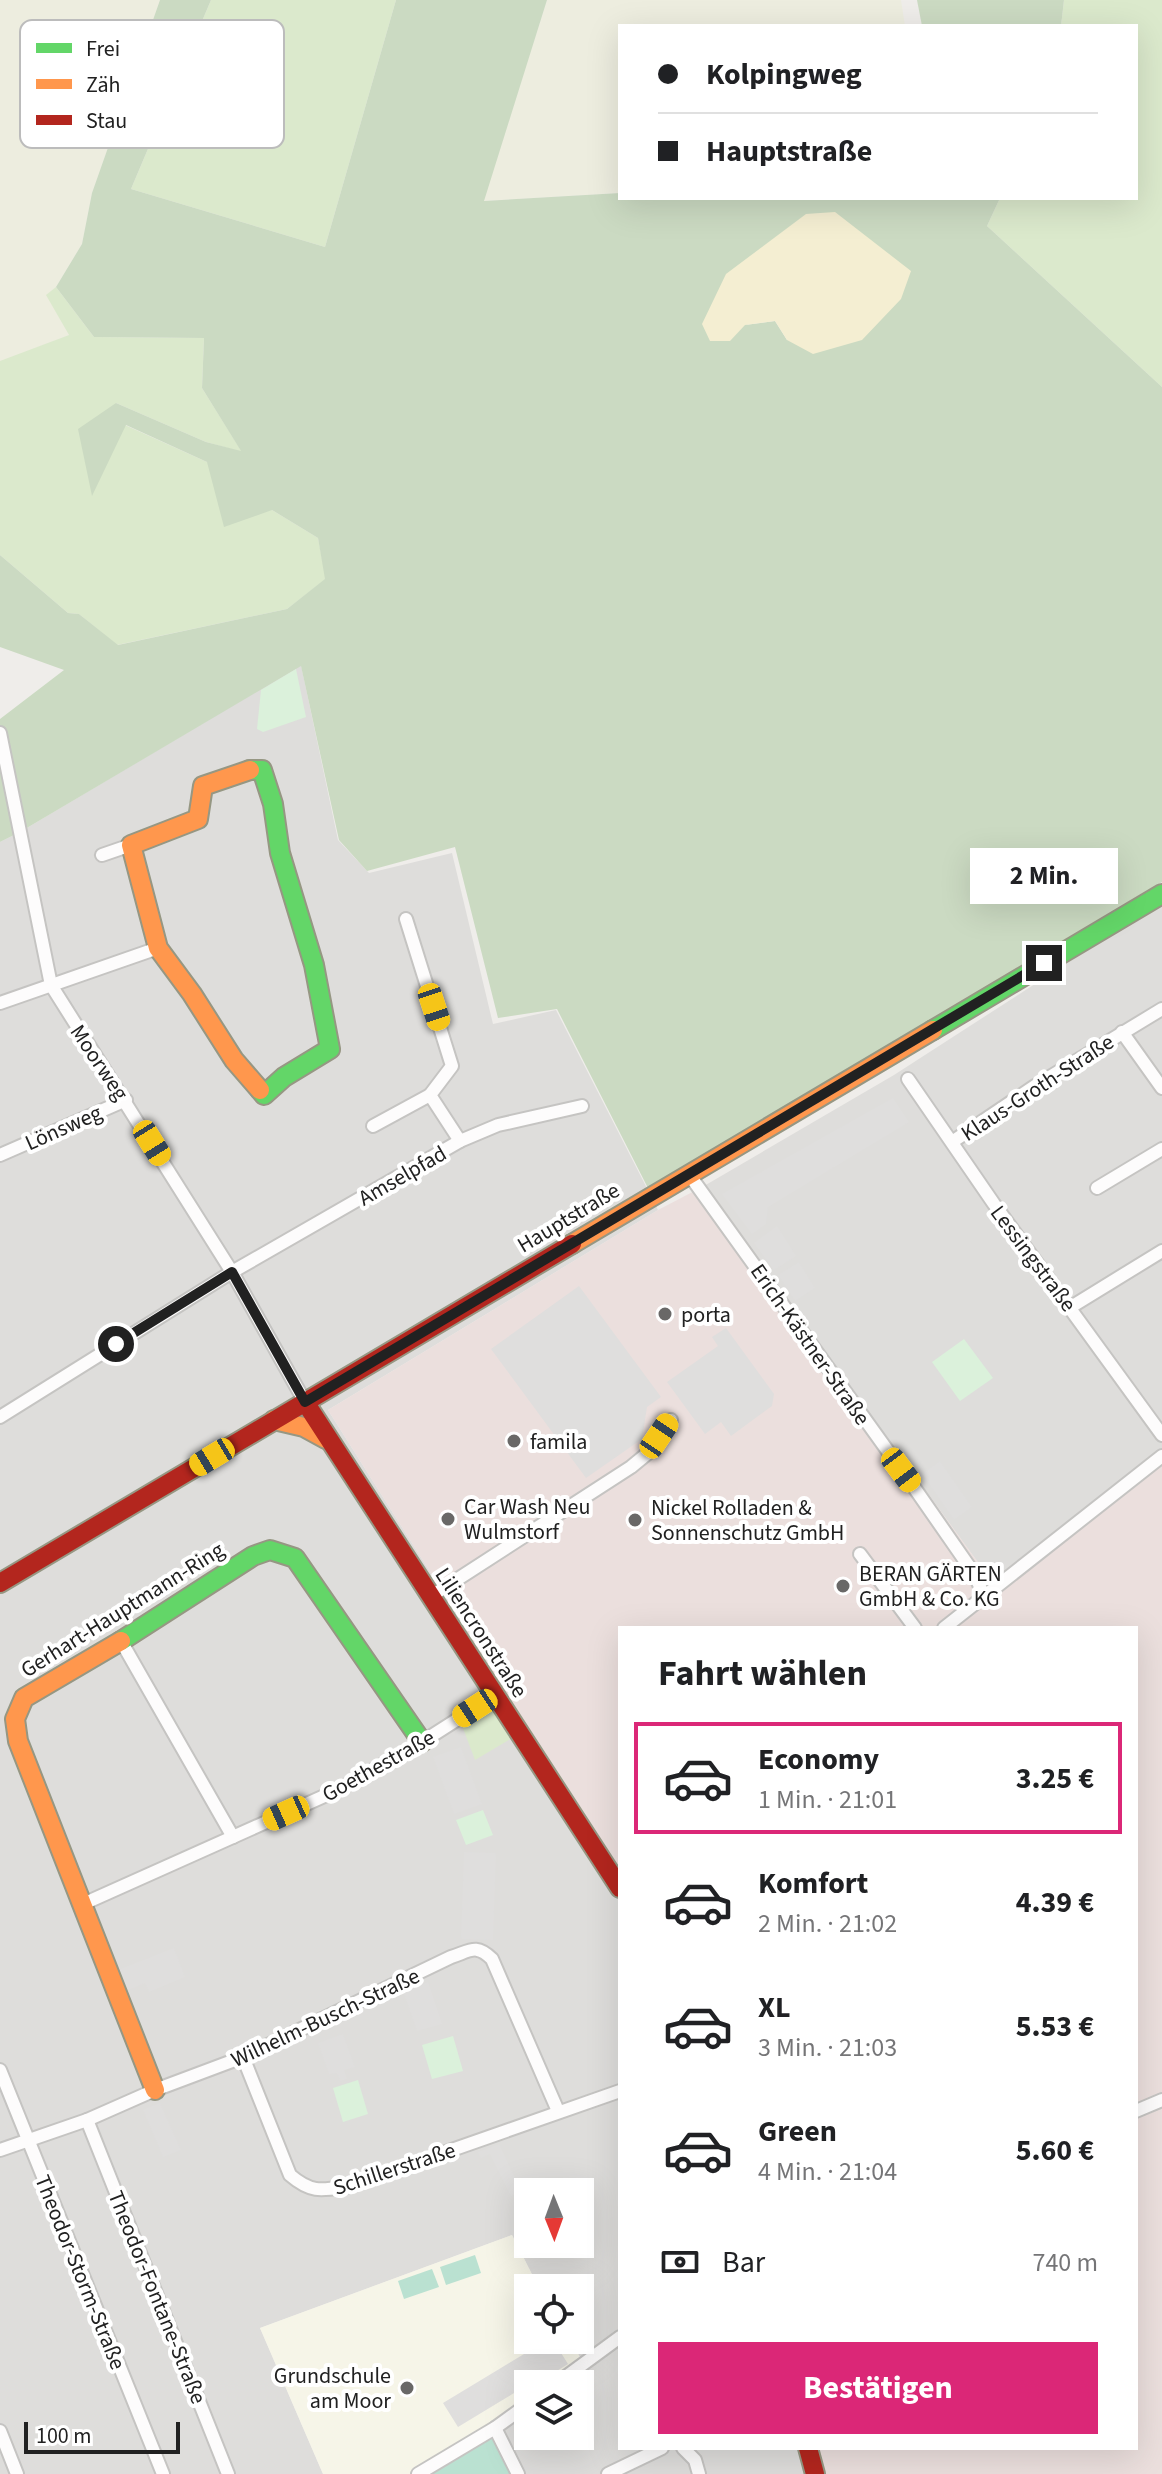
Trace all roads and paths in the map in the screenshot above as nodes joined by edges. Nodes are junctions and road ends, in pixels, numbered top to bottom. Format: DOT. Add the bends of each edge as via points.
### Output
graph roads {
  1 [pos="0,733"];
  2 [pos="131,845"];
  3 [pos="102,855"];
  4 [pos="1162,894"];
  5 [pos="406,919"];
  6 [pos="158,948"];
  7 [pos="51,985"];
  8 [pos="0,1003"];
  9 [pos="1162,1009"];
  10 [pos="1122,1032"];
  11 [pos="908,1079"];
  12 [pos="1162,1088"];
  13 [pos="430,1095"];
  14 [pos="126,1100"];
  15 [pos="582,1106"];
  16 [pos="373,1126"];
  17 [pos="460,1141"];
  18 [pos="952,1142"];
  19 [pos="1162,1149"];
  20 [pos="0,1155"];
  21 [pos="688,1173"];
  22 [pos="1097,1188"];
  23 [pos="1162,1251"];
  24 [pos="232,1272"];
  25 [pos="1071,1307"];
  26 [pos="305,1402"];
  27 [pos="0,1417"];
  28 [pos="274,1420"];
  29 [pos="671,1420"];
  30 [pos="1162,1435"];
  31 [pos="328,1440"];
  32 [pos="1162,1456"];
  33 [pos="860,1554"];
  34 [pos="0,1583"];
  35 [pos="984,1596"];
  36 [pos="430,1597"];
  37 [pos="914,1626"];
  38 [pos="946,1626"];
  39 [pos="121,1641"];
  40 [pos="494,1696"];
  41 [pos="422,1742"];
  42 [pos="233,1837"];
  43 [pos="618,1884"];
  44 [pos="83,1904"];
  45 [pos="243,2057"];
  46 [pos="0,2070"];
  47 [pos="155,2090"];
  48 [pos="618,2092"];
  49 [pos="1162,2100"];
  50 [pos="1138,2110"];
  51 [pos="558,2111"];
  52 [pos="87,2120"];
  53 [pos="28,2140"];
  54 [pos="0,2150"];
  55 [pos="618,2338"];
  56 [pos="575,2370"];
  57 [pos="514,2414"];
  58 [pos="495,2428"];
  59 [pos="0,2431"];
  60 [pos="658,2450"];
  61 [pos="685,2450"];
  62 [pos="809,2450"];
  63 [pos="17,2474"];
  64 [pos="163,2474"];
  65 [pos="228,2474"];
  66 [pos="418,2474"];
  67 [pos="518,2474"];
  68 [pos="608,2474"];
  69 [pos="699,2474"];
  70 [pos="815,2474"];
  1 -- 7 [label="street, Moorweg"];
  2 -- 3 [label="street"];
  2 -- 6 [label="street"];
  2 -- 6 [label="street" via="198,819 203,786 262,770 314,965 330,1049 284,1077 268,1101"];
  4 -- 21 [label="street, Hauptstraße"];
  5 -- 13 [label="street" via="452,1066"];
  6 -- 7 [label="street"];
  7 -- 8 [label="street"];
  7 -- 14 [label="street, Moorweg"];
  9 -- 10 [label="street, Klaus-Groth-Straße"];
  10 -- 12 [label="street, Klaus-Groth-Straße"];
  10 -- 18 [label="street, Klaus-Groth-Straße"];
  11 -- 18 [label="street, Lessingstraße"];
  13 -- 16 [label="street"];
  13 -- 17 [label="street"];
  14 -- 20 [label="street, Lönsweg"];
  14 -- 24 [label="street, Moorweg"];
  15 -- 17 [label="street, Amselpfad" via="498,1125"];
  17 -- 24 [label="street, Amselpfad"];
  18 -- 25 [label="street, Lessingstraße"];
  19 -- 22 [label="street"];
  21 -- 26 [label="street, Hauptstraße"];
  21 -- 35 [label="street, Erich-Kästner-Straße" via="960,1553"];
  23 -- 25 [label="street"];
  24 -- 26 [label="street, Moorweg"];
  24 -- 27 [label="street, Amselpfad"];
  25 -- 30 [label="street, Lessingstraße"];
  26 -- 28 [label="street, Hauptstraße"];
  26 -- 31 [label="street, Liliencronstraße"];
  28 -- 31 [label="street"];
  28 -- 34 [label="street, Hauptstraße"];
  29 -- 36 [label="street" via="631,1467"];
  31 -- 36 [label="street, Liliencronstraße"];
  32 -- 35 [label="street"];
  33 -- 37 [label="street"];
  35 -- 38 [label="street"];
  36 -- 40 [label="street, Liliencronstraße"];
  39 -- 41 [label="street, Gerhart-Hauptmann-Ring" via="253,1556 270,1550 295,1558"];
  39 -- 42 [label="street"];
  39 -- 44 [label="street, Gerhart-Hauptmann-Ring" via="24,1698 15,1719 18,1741"];
  40 -- 41 [label="street, Goethestraße"];
  40 -- 43 [label="street, Liliencronstraße"];
  41 -- 42 [label="street, Goethestraße" via="340,1789"];
  42 -- 44 [label="street, Goethestraße"];
  44 -- 47 [label="street, Gerhart-Hauptmann-Ring"];
  45 -- 47 [label="street, Wilhelm-Busch-Straße"];
  45 -- 51 [label="street, Schillerstraße" via="290,2175 305,2188 349,2186"];
  45 -- 51 [label="street, Wilhelm-Busch-Straße" via="451,1957 482,1950 492,1959"];
  46 -- 53 [label="street, Theodor-Storm-Straße"];
  47 -- 52 [label="street, Wilhelm-Busch-Straße"];
  48 -- 51 [label="street, Schillerstraße"];
  49 -- 50 [label="street"];
  52 -- 53 [label="street, Wilhelm-Busch-Straße"];
  52 -- 65 [label="street, Theodor-Fontane-Straße"];
  53 -- 54 [label="street, Wilhelm-Busch-Straße"];
  53 -- 64 [label="street, Theodor-Storm-Straße"];
  55 -- 56 [label="street"];
  57 -- 58 [label="street"];
  58 -- 66 [label="street"];
  58 -- 67 [label="street"];
  59 -- 63 [label="street"];
  60 -- 68 [label="street"];
  61 -- 69 [label="street"];
  62 -- 70 [label="street"];
}
